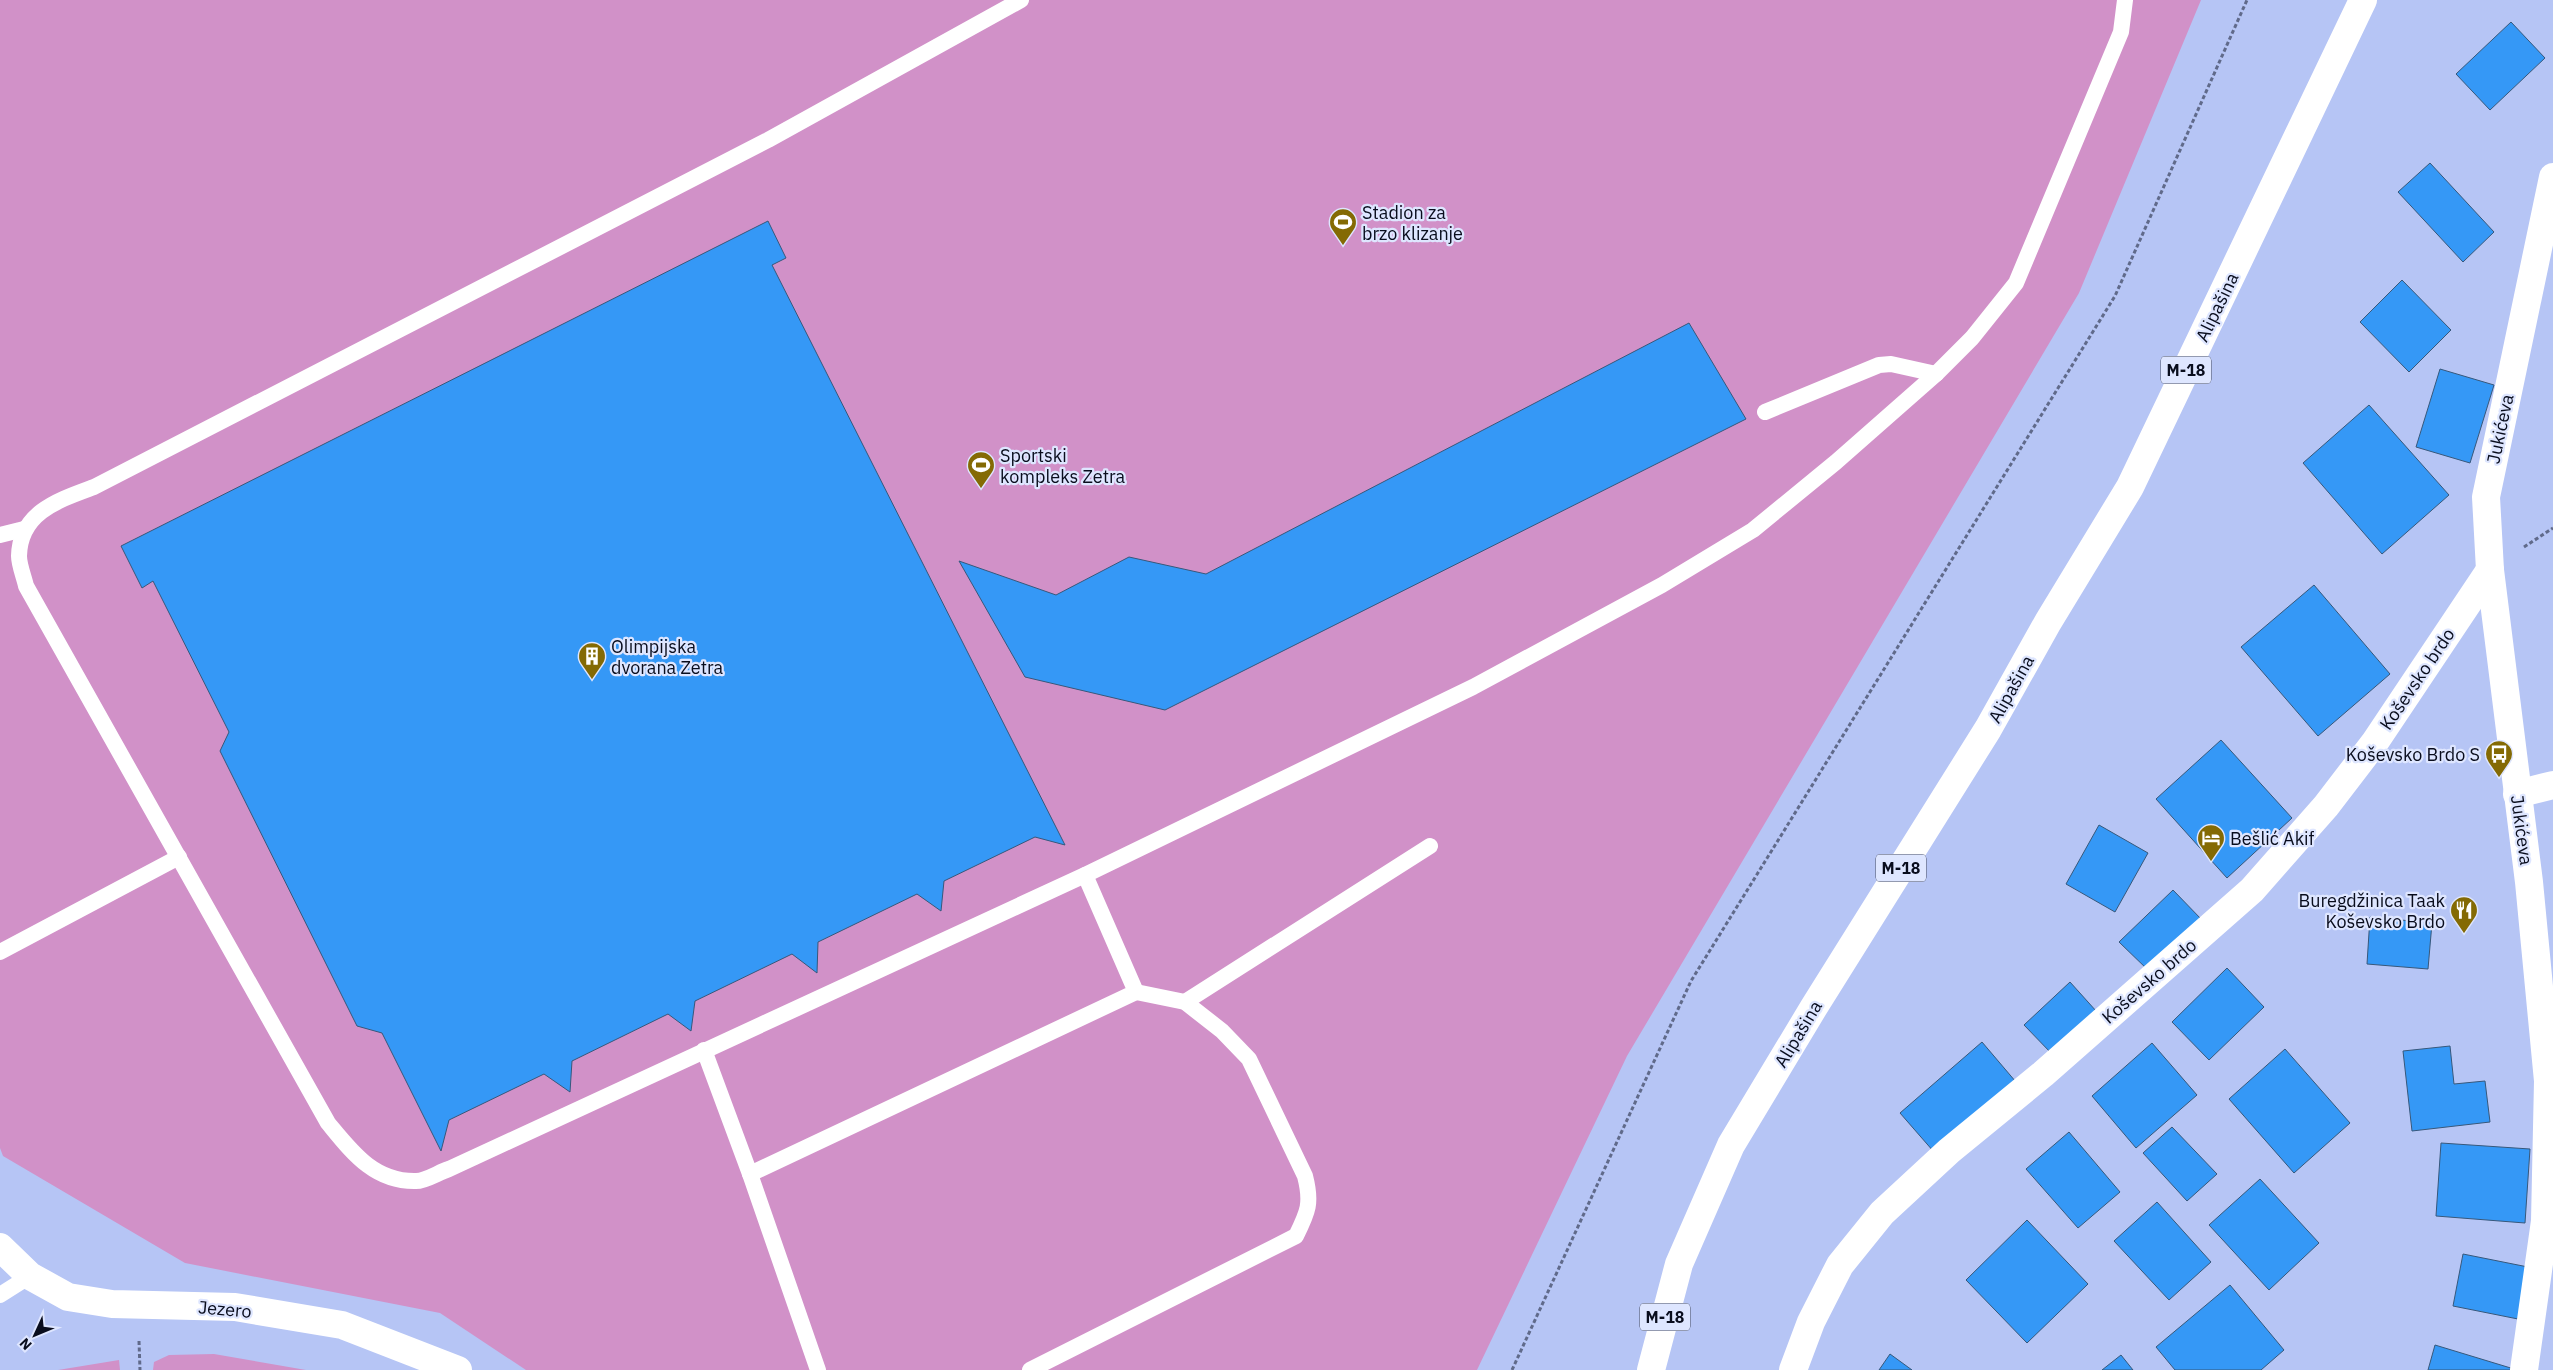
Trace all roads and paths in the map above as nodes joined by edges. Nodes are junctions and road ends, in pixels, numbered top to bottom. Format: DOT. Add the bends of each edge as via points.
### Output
graph roads {
  1 [pos="1021,0"];
  2 [pos="2125,0"];
  3 [pos="2247,0"];
  4 [pos="2363,0"];
  5 [pos="2553,177"];
  6 [pos="2546,250"];
  7 [pos="1936,374"];
  8 [pos="1764,412"];
  9 [pos="24,529"];
  10 [pos="0,535"];
  11 [pos="2490,570"];
  12 [pos="2553,785"];
  13 [pos="2517,794"];
  14 [pos="1430,846"];
  15 [pos="180,857"];
  16 [pos="1085,875"];
  17 [pos="0,952"];
  18 [pos="1136,992"];
  19 [pos="1185,1002"];
  20 [pos="704,1050"];
  21 [pos="750,1174"];
  22 [pos="0,1247"];
  23 [pos="30,1276"];
  24 [pos="0,1295"];
  25 [pos="458,1370"];
  26 [pos="818,1370"];
  27 [pos="1030,1370"];
  28 [pos="1512,1370"];
  29 [pos="1651,1370"];
  30 [pos="1793,1370"];
  31 [pos="2524,1370"];
  1 -- 9 [label="lane" via="759,145 102,482 64,498 42,510"];
  2 -- 7 [label="lane" via="2121,32 2016,283 1972,338"];
  3 -- 28 [label="path" via="2115,296 1692,981"];
  4 -- 29 [label="street, Alipašina / M-18" via="2130,487 1988,729 1731,1145 1679,1264"];
  5 -- 6 [label="street, Jukićeva"];
  6 -- 11 [label="street, Jukićeva" via="2486,497"];
  7 -- 8 [label="lane" via="1891,364 1879,365"];
  7 -- 16 [label="lane" via="1753,530 1662,585 1473,687"];
  9 -- 10 [label="lane"];
  9 -- 15 [label="lane" via="19,557 26,586"];
  11 -- 13 [label="street, Jukićeva"];
  11 -- 30 [label="street, Koševsko brdo" via="2370,749 2326,806 2252,890 1882,1212 1840,1265"];
  12 -- 13 [label="street"];
  13 -- 31 [label="street, Jukićeva" via="2548,1081 2545,1220"];
  14 -- 19 [label="lane"];
  15 -- 17 [label="lane"];
  15 -- 20 [label="lane" via="328,1123 356,1157 387,1177 418,1181 441,1172"];
  16 -- 18 [label="lane"];
  16 -- 20 [label="lane"];
  18 -- 19 [label="lane"];
  18 -- 21 [label="lane"];
  19 -- 27 [label="lane" via="1222,1031 1249,1059 1305,1176 1310,1196 1307,1214 1296,1236"];
  20 -- 21 [label="lane"];
  21 -- 26 [label="lane"];
  22 -- 23 [label="street, Jezero"];
  23 -- 24 [label="lane"];
  23 -- 25 [label="street, Jezero" via="68,1297 112,1304 235,1307 342,1325"];
}
